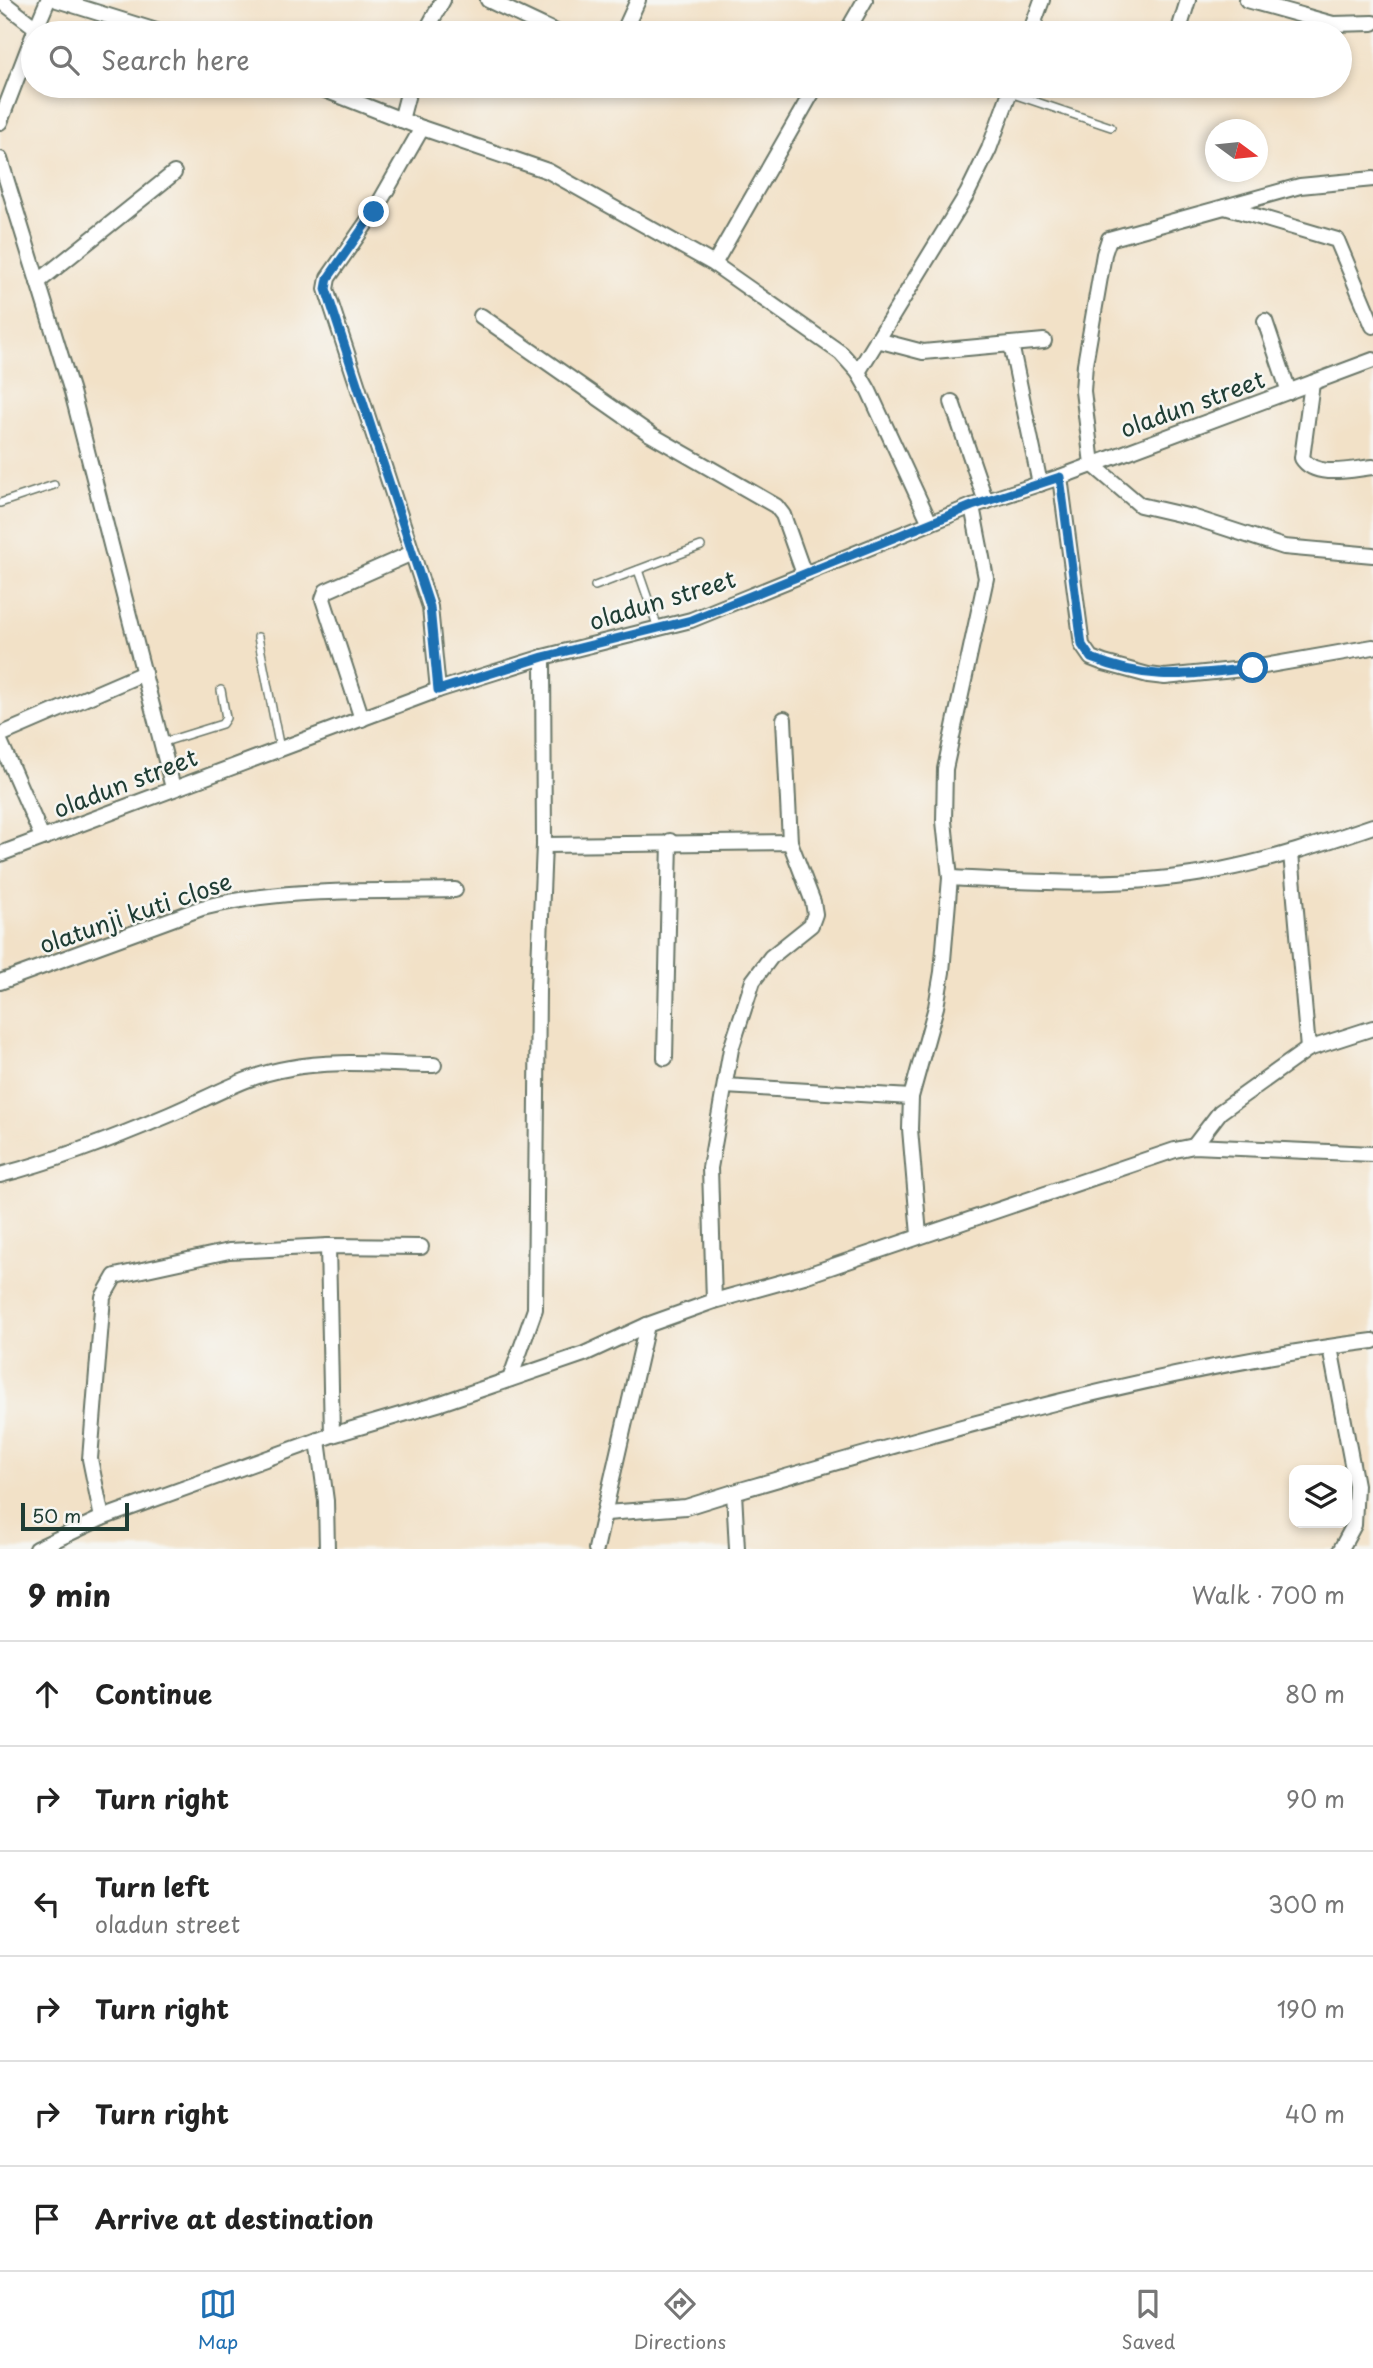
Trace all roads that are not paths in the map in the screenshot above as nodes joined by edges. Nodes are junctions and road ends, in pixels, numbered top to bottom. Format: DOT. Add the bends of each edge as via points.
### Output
graph roads {
  1 [pos="48,0"];
  2 [pos="57,0"];
  3 [pos="443,0"];
  4 [pos="488,0"];
  5 [pos="638,0"];
  6 [pos="865,0"];
  7 [pos="1042,0"];
  8 [pos="1188,0"];
  9 [pos="1247,0"];
  10 [pos="0,1"];
  11 [pos="23,21"];
  12 [pos="39,21"];
  13 [pos="124,21"];
  14 [pos="432,21"];
  15 [pos="533,21"];
  16 [pos="628,21"];
  17 [pos="853,21"];
  18 [pos="1034,21"];
  19 [pos="1182,21"];
  20 [pos="1319,21"];
  21 [pos="1352,23"];
  22 [pos="1373,23"];
  23 [pos="21,68"];
  24 [pos="345,98"];
  25 [pos="407,98"];
  26 [pos="809,98"];
  27 [pos="1007,98"];
  28 [pos="1034,98"];
  29 [pos="401,120"];
  30 [pos="0,122"];
  31 [pos="1111,127"];
  32 [pos="422,128"];
  33 [pos="0,159"];
  34 [pos="174,173"];
  35 [pos="1373,178"];
  36 [pos="1224,206"];
  37 [pos="714,264"];
  38 [pos="38,282"];
  39 [pos="481,316"];
  40 [pos="1265,321"];
  41 [pos="1373,326"];
  42 [pos="877,341"];
  43 [pos="1044,341"];
  44 [pos="1011,344"];
  45 [pos="1373,360"];
  46 [pos="858,372"];
  47 [pos="1312,383"];
  48 [pos="1289,392"];
  49 [pos="952,402"];
  50 [pos="1092,464"];
  51 [pos="1373,467"];
  52 [pos="1060,477"];
  53 [pos="1040,484"];
  54 [pos="54,485"];
  55 [pos="986,502"];
  56 [pos="0,503"];
  57 [pos="972,506"];
  58 [pos="930,523"];
  59 [pos="701,546"];
  60 [pos="412,553"];
  61 [pos="1373,555"];
  62 [pos="638,570"];
  63 [pos="804,574"];
  64 [pos="595,586"];
  65 [pos="658,628"];
  66 [pos="258,637"];
  67 [pos="1373,647"];
  68 [pos="543,657"];
  69 [pos="144,673"];
  70 [pos="221,690"];
  71 [pos="438,690"];
  72 [pos="362,719"];
  73 [pos="784,719"];
  74 [pos="0,735"];
  75 [pos="0,741"];
  76 [pos="161,743"];
  77 [pos="280,749"];
  78 [pos="173,788"];
  79 [pos="1373,826"];
  80 [pos="42,837"];
  81 [pos="670,841"];
  82 [pos="790,842"];
  83 [pos="544,845"];
  84 [pos="1291,853"];
  85 [pos="0,854"];
  86 [pos="950,878"];
  87 [pos="455,890"];
  88 [pos="0,982"];
  89 [pos="1373,1028"];
  90 [pos="1308,1049"];
  91 [pos="665,1058"];
  92 [pos="434,1065"];
  93 [pos="725,1086"];
  94 [pos="911,1097"];
  95 [pos="1194,1146"];
  96 [pos="1373,1154"];
  97 [pos="0,1175"];
  98 [pos="919,1235"];
  99 [pos="328,1246"];
  100 [pos="421,1247"];
  101 [pos="714,1301"];
  102 [pos="648,1325"];
  103 [pos="1373,1341"];
  104 [pos="1330,1347"];
  105 [pos="510,1379"];
  106 [pos="325,1437"];
  107 [pos="734,1492"];
  108 [pos="606,1513"];
  109 [pos="102,1518"];
  110 [pos="36,1549"];
  111 [pos="327,1549"];
  112 [pos="596,1549"];
  113 [pos="737,1549"];
  114 [pos="1341,1549"];
  1 -- 12 [label="street"];
  2 -- 13 [label="street"];
  3 -- 14 [label="street"];
  4 -- 15 [label="street"];
  5 -- 16 [label="street"];
  6 -- 17 [label="street"];
  7 -- 18 [label="street"];
  8 -- 19 [label="street"];
  9 -- 20 [label="street"];
  10 -- 11 [label="street"];
  21 -- 22 [label="street"];
  23 -- 30 [label="street"];
  24 -- 29 [label="street"];
  25 -- 29 [label="street"];
  26 -- 37 [label="street"];
  27 -- 42 [label="street" via="967,194"];
  28 -- 31 [label="lane"];
  29 -- 32 [label="street"];
  32 -- 37 [label="street" via="548,171"];
  32 -- 60 [label="street" via="374,212 328,278 326,289"];
  33 -- 38 [label="street"];
  34 -- 38 [label="street"];
  35 -- 36 [label="street" via="1300,186"];
  36 -- 41 [label="street" via="1337,240"];
  36 -- 50 [label="street" via="1110,239 1085,364 1083,391"];
  37 -- 46 [label="street" via="841,353"];
  38 -- 69 [label="street" via="72,392"];
  39 -- 63 [label="street" via="650,435 776,506"];
  40 -- 48 [label="street"];
  42 -- 44 [label="street" via="923,352"];
  42 -- 46 [label="street"];
  43 -- 44 [label="street"];
  44 -- 53 [label="street"];
  45 -- 47 [label="street, oladun street"];
  46 -- 58 [label="street"];
  47 -- 48 [label="street, oladun street"];
  47 -- 51 [label="street" via="1302,458 1306,464 1329,471"];
  48 -- 50 [label="street, oladun street"];
  49 -- 55 [label="street"];
  50 -- 52 [label="street, oladun street"];
  50 -- 61 [label="street" via="1140,505 1284,547"];
  52 -- 53 [label="street, oladun street"];
  52 -- 67 [label="street" via="1082,645 1091,658 1165,677 1253,668"];
  53 -- 55 [label="street, oladun street"];
  54 -- 56 [label="lane"];
  55 -- 57 [label="street, oladun street"];
  57 -- 58 [label="street, oladun street"];
  57 -- 86 [label="street" via="986,578 946,769 944,821"];
  58 -- 63 [label="street, oladun street"];
  59 -- 62 [label="lane"];
  60 -- 71 [label="street" via="433,621"];
  60 -- 72 [label="street" via="326,592 323,599"];
  62 -- 64 [label="lane"];
  62 -- 65 [label="lane"];
  63 -- 65 [label="street, oladun street" via="691,620"];
  65 -- 68 [label="street, oladun street"];
  66 -- 77 [label="lane"];
  68 -- 71 [label="street, oladun street"];
  68 -- 83 [label="street"];
  69 -- 74 [label="street"];
  69 -- 76 [label="street"];
  70 -- 76 [label="lane" via="226,718 222,724"];
  71 -- 72 [label="street, oladun street"];
  72 -- 77 [label="street, oladun street"];
  73 -- 82 [label="street"];
  75 -- 80 [label="street"];
  76 -- 78 [label="street"];
  77 -- 78 [label="street, oladun street"];
  78 -- 80 [label="street, oladun street"];
  79 -- 84 [label="street"];
  80 -- 85 [label="street, oladun street"];
  81 -- 82 [label="street"];
  81 -- 83 [label="street"];
  81 -- 91 [label="street"];
  82 -- 93 [label="street" via="815,914 811,925 771,957 753,981 731,1049"];
  83 -- 105 [label="street" via="535,1309"];
  84 -- 86 [label="street" via="1219,871 1130,882 1053,884"];
  84 -- 90 [label="street"];
  86 -- 94 [label="street" via="936,1007"];
  87 -- 88 [label="street, olatunji kuti close" via="268,894 233,900"];
  89 -- 90 [label="street"];
  90 -- 95 [label="street" via="1220,1112"];
  92 -- 97 [label="street" via="322,1064 280,1070 231,1084 174,1113 68,1155"];
  93 -- 94 [label="street"];
  93 -- 101 [label="street" via="710,1180"];
  94 -- 98 [label="street"];
  95 -- 96 [label="street"];
  95 -- 98 [label="street"];
  98 -- 101 [label="street" via="804,1276"];
  99 -- 100 [label="street"];
  99 -- 106 [label="street"];
  99 -- 109 [label="street" via="229,1251 115,1276 107,1285 90,1459"];
  101 -- 102 [label="street"];
  102 -- 105 [label="street" via="584,1354"];
  102 -- 108 [label="street"];
  103 -- 104 [label="street"];
  104 -- 107 [label="street" via="1174,1376 953,1428"];
  104 -- 114 [label="street" via="1356,1485 1354,1525"];
  105 -- 106 [label="street"];
  106 -- 109 [label="street"];
  106 -- 111 [label="street"];
  107 -- 108 [label="street" via="686,1507"];
  107 -- 113 [label="street"];
  108 -- 112 [label="street"];
  109 -- 110 [label="street"];
}
